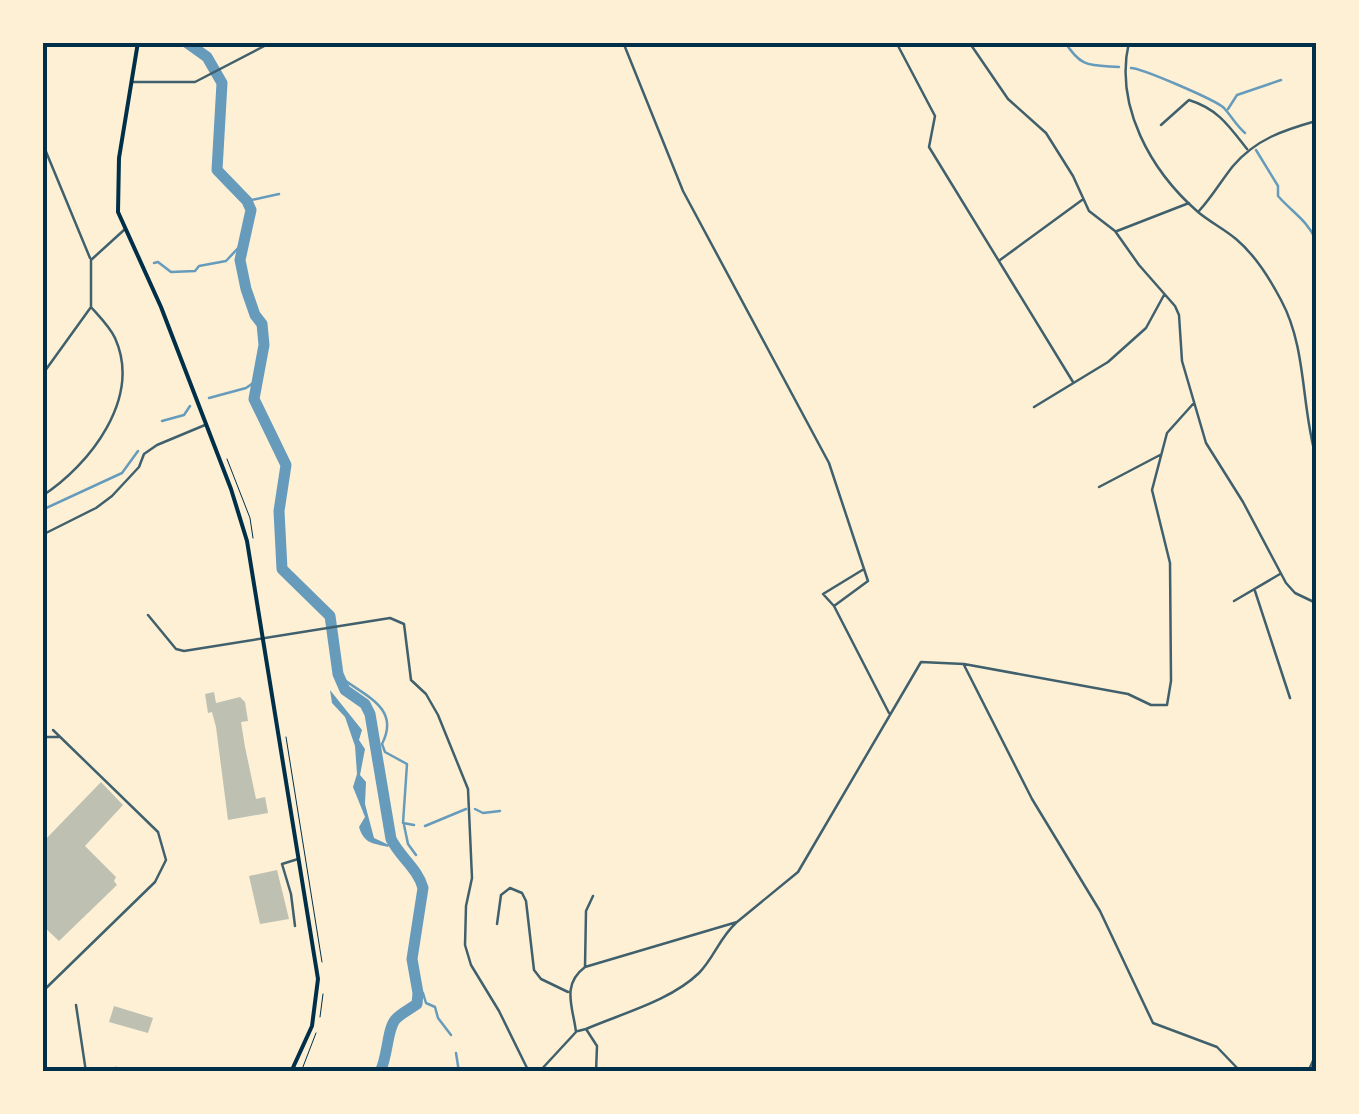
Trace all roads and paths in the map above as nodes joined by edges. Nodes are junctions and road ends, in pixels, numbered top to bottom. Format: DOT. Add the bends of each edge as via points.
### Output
graph roads {
  1 [pos="138,42"];
  2 [pos="272,42"];
  3 [pos="622,42"];
  4 [pos="896,42"];
  5 [pos="968,42"];
  6 [pos="1129,42"];
  7 [pos="131,82"];
  8 [pos="1316,121"];
  9 [pos="1161,125"];
  10 [pos="42,142"];
  11 [pos="1248,150"];
  12 [pos="1083,199"];
  13 [pos="1189,203"];
  14 [pos="1198,212"];
  15 [pos="124,230"];
  16 [pos="1116,231"];
  17 [pos="91,260"];
  18 [pos="998,261"];
  19 [pos="1165,294"];
  20 [pos="91,307"];
  21 [pos="42,376"];
  22 [pos="1074,382"];
  23 [pos="1193,404"];
  24 [pos="1034,407"];
  25 [pos="205,425"];
  26 [pos="1160,454"];
  27 [pos="1316,457"];
  28 [pos="1099,488"];
  29 [pos="42,496"];
  30 [pos="42,535"];
  31 [pos="864,569"];
  32 [pos="1280,574"];
  33 [pos="1255,591"];
  34 [pos="1234,602"];
  35 [pos="1316,603"];
  36 [pos="834,606"];
  37 [pos="148,615"];
  38 [pos="263,638"];
  39 [pos="964,664"];
  40 [pos="1290,698"];
  41 [pos="890,714"];
  42 [pos="54,730"];
  43 [pos="61,737"];
  44 [pos="42,738"];
  45 [pos="299,859"];
  46 [pos="593,896"];
  47 [pos="737,922"];
  48 [pos="497,924"];
  49 [pos="295,926"];
  50 [pos="585,967"];
  51 [pos="42,992"];
  52 [pos="569,993"];
  53 [pos="76,1005"];
  54 [pos="586,1030"];
  55 [pos="576,1032"];
  56 [pos="1316,1054"];
  57 [pos="116,1068"];
  58 [pos="86,1072"];
  59 [pos="126,1072"];
  60 [pos="291,1072"];
  61 [pos="529,1072"];
  62 [pos="539,1072"];
  63 [pos="596,1072"];
  64 [pos="1241,1072"];
  65 [pos="1308,1072"];
  1 -- 7 [label="main road"];
  2 -- 7 [label="street" via="195,82"];
  3 -- 31 [label="street" via="684,190 829,463"];
  4 -- 18 [label="street" via="935,116 929,147"];
  5 -- 12 [label="street" via="1008,99 1046,133"];
  6 -- 13 [label="street" via="1131,112 1150,156"];
  7 -- 15 [label="main road" via="117,186"];
  8 -- 11 [label="street"];
  9 -- 11 [label="street" via="1190,100 1222,116"];
  10 -- 17 [label="street"];
  11 -- 14 [label="street"];
  12 -- 16 [label="street"];
  12 -- 18 [label="street"];
  13 -- 14 [label="street"];
  13 -- 16 [label="street"];
  14 -- 27 [label="street" via="1236,238 1283,303"];
  15 -- 17 [label="street"];
  15 -- 25 [label="main road"];
  16 -- 19 [label="street"];
  17 -- 20 [label="street"];
  18 -- 22 [label="street"];
  19 -- 22 [label="street" via="1146,328"];
  19 -- 23 [label="street" via="1179,315"];
  20 -- 21 [label="street"];
  20 -- 29 [label="street" via="114,336 120,360 115,410 86,461"];
  22 -- 24 [label="street"];
  23 -- 26 [label="street" via="1167,434"];
  23 -- 32 [label="street" via="1206,443"];
  25 -- 30 [label="street" via="157,445 112,496"];
  25 -- 38 [label="main road" via="240,516"];
  26 -- 28 [label="street"];
  26 -- 39 [label="street" via="1152,490 1170,564 1167,705"];
  31 -- 36 [label="street" via="867,584"];
  31 -- 36 [label="street" via="822,594"];
  32 -- 33 [label="street"];
  32 -- 35 [label="street" via="1295,593"];
  33 -- 34 [label="street"];
  33 -- 40 [label="street"];
  36 -- 41 [label="street"];
  37 -- 38 [label="street" via="184,651"];
  38 -- 45 [label="main road"];
  38 -- 61 [label="street" via="390,618 404,624 411,680 438,716 468,789 472,878 465,945"];
  39 -- 41 [label="street" via="921,662"];
  39 -- 64 [label="street" via="1032,799 1100,911 1153,1023 1217,1046"];
  41 -- 47 [label="street" via="798,872"];
  42 -- 43 [label="street"];
  43 -- 44 [label="street"];
  43 -- 51 [label="street" via="158,832 166,860 154,884"];
  45 -- 49 [label="street" via="282,864"];
  45 -- 60 [label="main road" via="317,965 316,1010"];
  46 -- 50 [label="street" via="586,911"];
  47 -- 50 [label="street"];
  47 -- 54 [label="street" via="701,971 677,990"];
  48 -- 52 [label="street" via="501,895 510,888 522,893 534,970"];
  50 -- 52 [label="street" via="571,980"];
  52 -- 55 [label="street"];
  53 -- 58 [label="street"];
  54 -- 55 [label="street"];
  54 -- 63 [label="street" via="597,1046"];
  55 -- 62 [label="street"];
  56 -- 65 [label="street"];
  57 -- 59 [label="street"];
}
